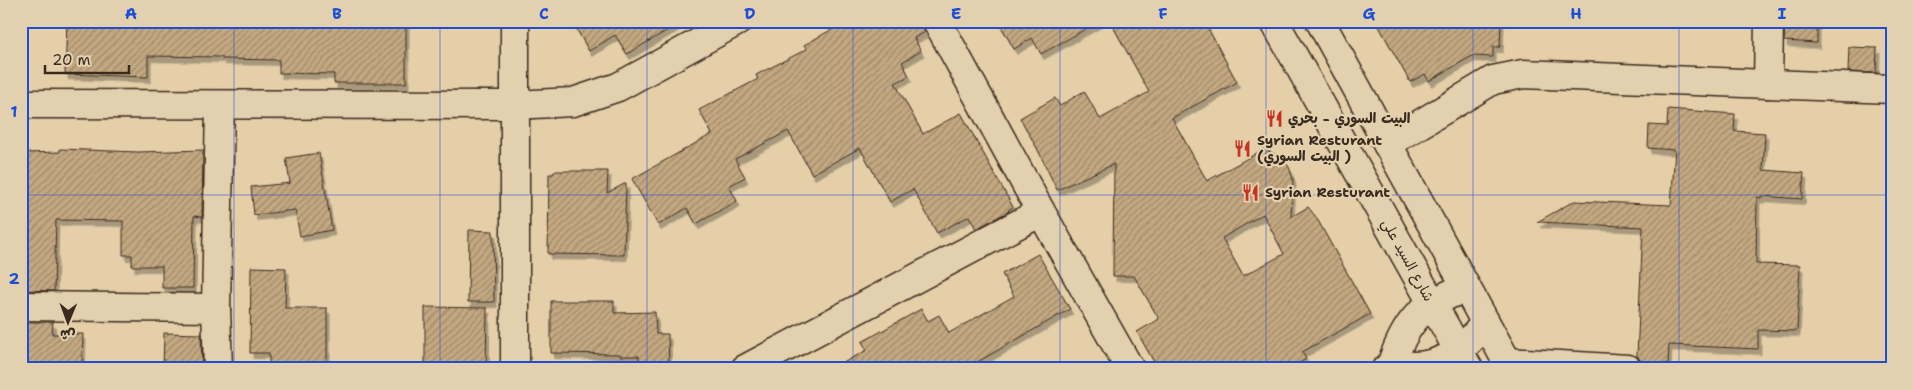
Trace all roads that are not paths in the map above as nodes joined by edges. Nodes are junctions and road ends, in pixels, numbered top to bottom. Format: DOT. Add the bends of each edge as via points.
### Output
graph roads {
  1 [pos="514,21"];
  2 [pos="738,21"];
  3 [pos="937,21"];
  4 [pos="1274,21"];
  5 [pos="1320,21"];
  6 [pos="1769,21"];
  7 [pos="1768,84"];
  8 [pos="1892,88"];
  9 [pos="21,104"];
  10 [pos="220,105"];
  11 [pos="514,105"];
  12 [pos="1387,144"];
  13 [pos="1041,212"];
  14 [pos="1466,288"];
  15 [pos="1432,303"];
  16 [pos="21,306"];
  17 [pos="216,308"];
  18 [pos="1485,322"];
  19 [pos="1464,360"];
  20 [pos="1509,365"];
  21 [pos="1388,367"];
  22 [pos="218,369"];
  23 [pos="515,369"];
  24 [pos="745,369"];
  25 [pos="1130,369"];
  26 [pos="1628,369"];
  1 -- 11 [label="street"];
  2 -- 11 [label="street" via="618,87 573,102"];
  3 -- 13 [label="street"];
  4 -- 15 [label="street, شارع السيد علي"];
  5 -- 12 [label="street"];
  6 -- 7 [label="street"];
  7 -- 8 [label="street"];
  7 -- 12 [label="street" via="1523,74 1494,80"];
  9 -- 10 [label="street"];
  10 -- 11 [label="street"];
  10 -- 17 [label="street"];
  11 -- 23 [label="street"];
  12 -- 14 [label="street"];
  13 -- 24 [label="street"];
  13 -- 25 [label="street"];
  14 -- 15 [label="street"];
  14 -- 18 [label="street"];
  15 -- 19 [label="street, شارع السيد علي"];
  15 -- 21 [label="street" via="1412,321"];
  16 -- 17 [label="street"];
  17 -- 22 [label="street"];
  18 -- 19 [label="street" via="1469,342"];
  18 -- 20 [label="street"];
  19 -- 21 [label="street"];
  20 -- 26 [label="street"];
}
